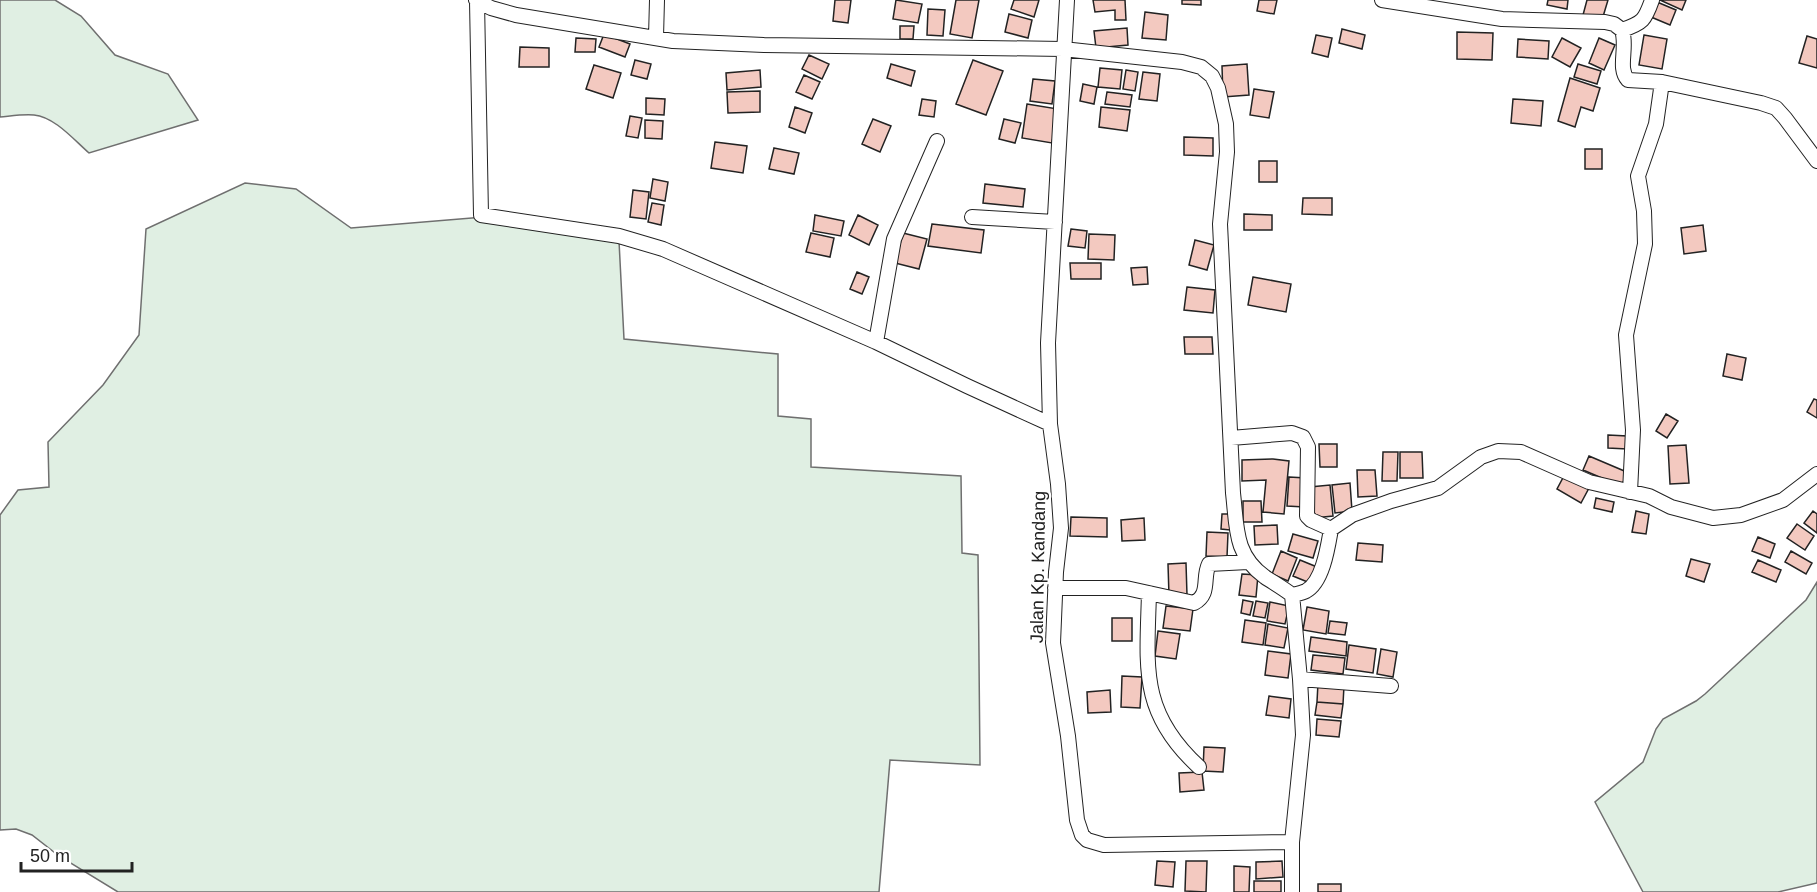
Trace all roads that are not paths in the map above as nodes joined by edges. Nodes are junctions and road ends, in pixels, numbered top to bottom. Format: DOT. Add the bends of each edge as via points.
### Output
graph roads {
  1 [pos="657,0"];
  2 [pos="1067,0"];
  3 [pos="1382,0"];
  4 [pos="1652,0"];
  5 [pos="476,1"];
  6 [pos="1622,30"];
  7 [pos="656,37"];
  8 [pos="1063,49"];
  9 [pos="1662,82"];
  10 [pos="937,141"];
  11 [pos="1817,161"];
  12 [pos="972,217"];
  13 [pos="1055,222"];
  14 [pos="876,342"];
  15 [pos="1050,424"];
  16 [pos="1231,438"];
  17 [pos="1817,474"];
  18 [pos="1630,492"];
  19 [pos="1331,529"];
  20 [pos="1248,562"];
  21 [pos="1055,588"];
  22 [pos="1149,593"];
  23 [pos="1292,595"];
  24 [pos="1300,679"];
  25 [pos="1391,686"];
  26 [pos="1198,768"];
  27 [pos="1292,842"];
  28 [pos="1292,892"];
  1 -- 7 [label="street"];
  2 -- 8 [label="street, Jalan Kp. Kandang"];
  3 -- 6 [label="street" via="1502,19 1605,22"];
  4 -- 6 [label="street" via="1640,24"];
  5 -- 7 [label="street" via="516,15"];
  5 -- 14 [label="street" via="481,215 644,243"];
  6 -- 9 [label="street" via="1624,75 1628,80"];
  7 -- 8 [label="street" via="754,44"];
  8 -- 13 [label="street, Jalan Kp. Kandang"];
  8 -- 16 [label="street" via="1182,62 1201,67 1218,88 1226,124 1220,224"];
  9 -- 11 [label="street" via="1776,108"];
  9 -- 18 [label="street" via="1656,124 1638,176 1645,244 1626,335 1633,430"];
  10 -- 14 [label="street" via="894,239"];
  12 -- 13 [label="street"];
  13 -- 15 [label="street, Jalan Kp. Kandang" via="1048,343"];
  14 -- 15 [label="street"];
  15 -- 21 [label="street, Jalan Kp. Kandang" via="1061,528"];
  16 -- 19 [label="street" via="1292,433 1303,437 1308,447 1308,518"];
  16 -- 20 [label="street" via="1237,534"];
  17 -- 18 [label="street" via="1783,500 1723,518 1695,514"];
  18 -- 19 [label="street" via="1589,482 1521,452 1498,451 1481,457 1438,488 1352,515"];
  19 -- 23 [label="street" via="1323,566 1313,584"];
  20 -- 22 [label="street" via="1209,564 1205,593 1194,603"];
  20 -- 23 [label="street"];
  21 -- 22 [label="street" via="1111,587"];
  21 -- 27 [label="street, Jalan Kp. Kandang" via="1055,662 1082,835 1104,845"];
  22 -- 26 [label="street" via="1147,666 1151,696 1166,729"];
  23 -- 24 [label="street"];
  24 -- 25 [label="street"];
  24 -- 27 [label="street" via="1303,735"];
  27 -- 28 [label="street"];
}
